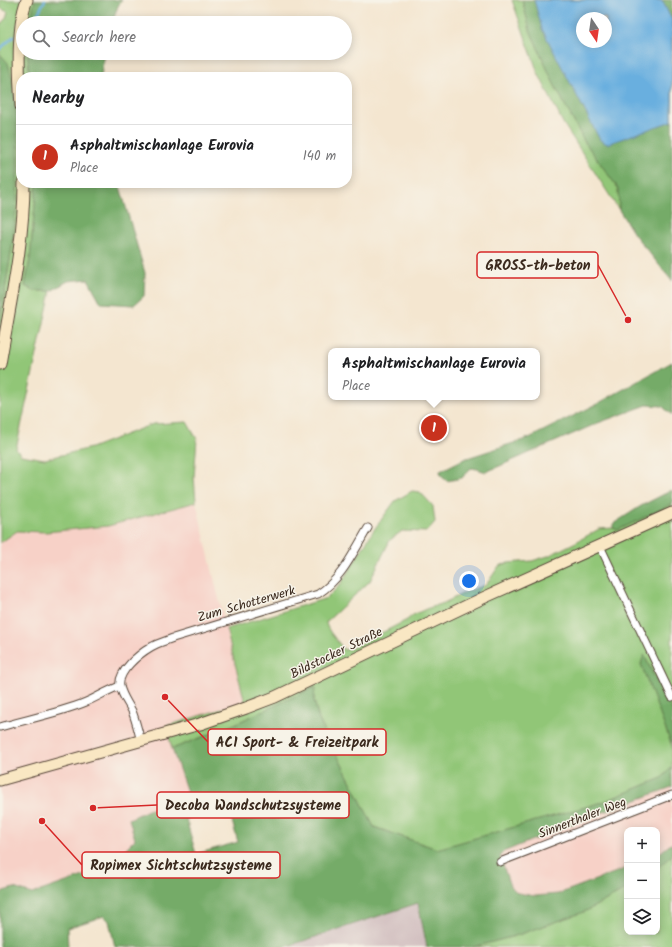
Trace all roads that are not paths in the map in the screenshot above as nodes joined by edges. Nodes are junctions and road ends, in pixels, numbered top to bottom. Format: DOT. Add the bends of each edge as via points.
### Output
graph roads {
  1 [pos="27,0"];
  2 [pos="23,16"];
  3 [pos="20,60"];
  4 [pos="20,72"];
  5 [pos="24,188"];
  6 [pos="0,364"];
  7 [pos="672,513"];
  8 [pos="368,528"];
  9 [pos="600,546"];
  10 [pos="120,686"];
  11 [pos="672,697"];
  12 [pos="0,727"];
  13 [pos="141,741"];
  14 [pos="0,780"];
  15 [pos="672,795"];
  16 [pos="500,862"];
  1 -- 2 [label="main road"];
  3 -- 4 [label="main road"];
  5 -- 6 [label="main road" via="20,246"];
  7 -- 9 [label="main road, Bildstocker Straße"];
  8 -- 10 [label="street, Zum Schotterwerk" via="328,588 318,594 193,631 151,647 125,669 120,677"];
  9 -- 11 [label="street"];
  9 -- 13 [label="main road, Bildstocker Straße" via="274,697 213,720"];
  10 -- 12 [label="street" via="72,707"];
  10 -- 13 [label="street" via="132,711"];
  13 -- 14 [label="main road, Bildstocker Straße"];
  15 -- 16 [label="street, Sinnerthaler Weg"];
}
